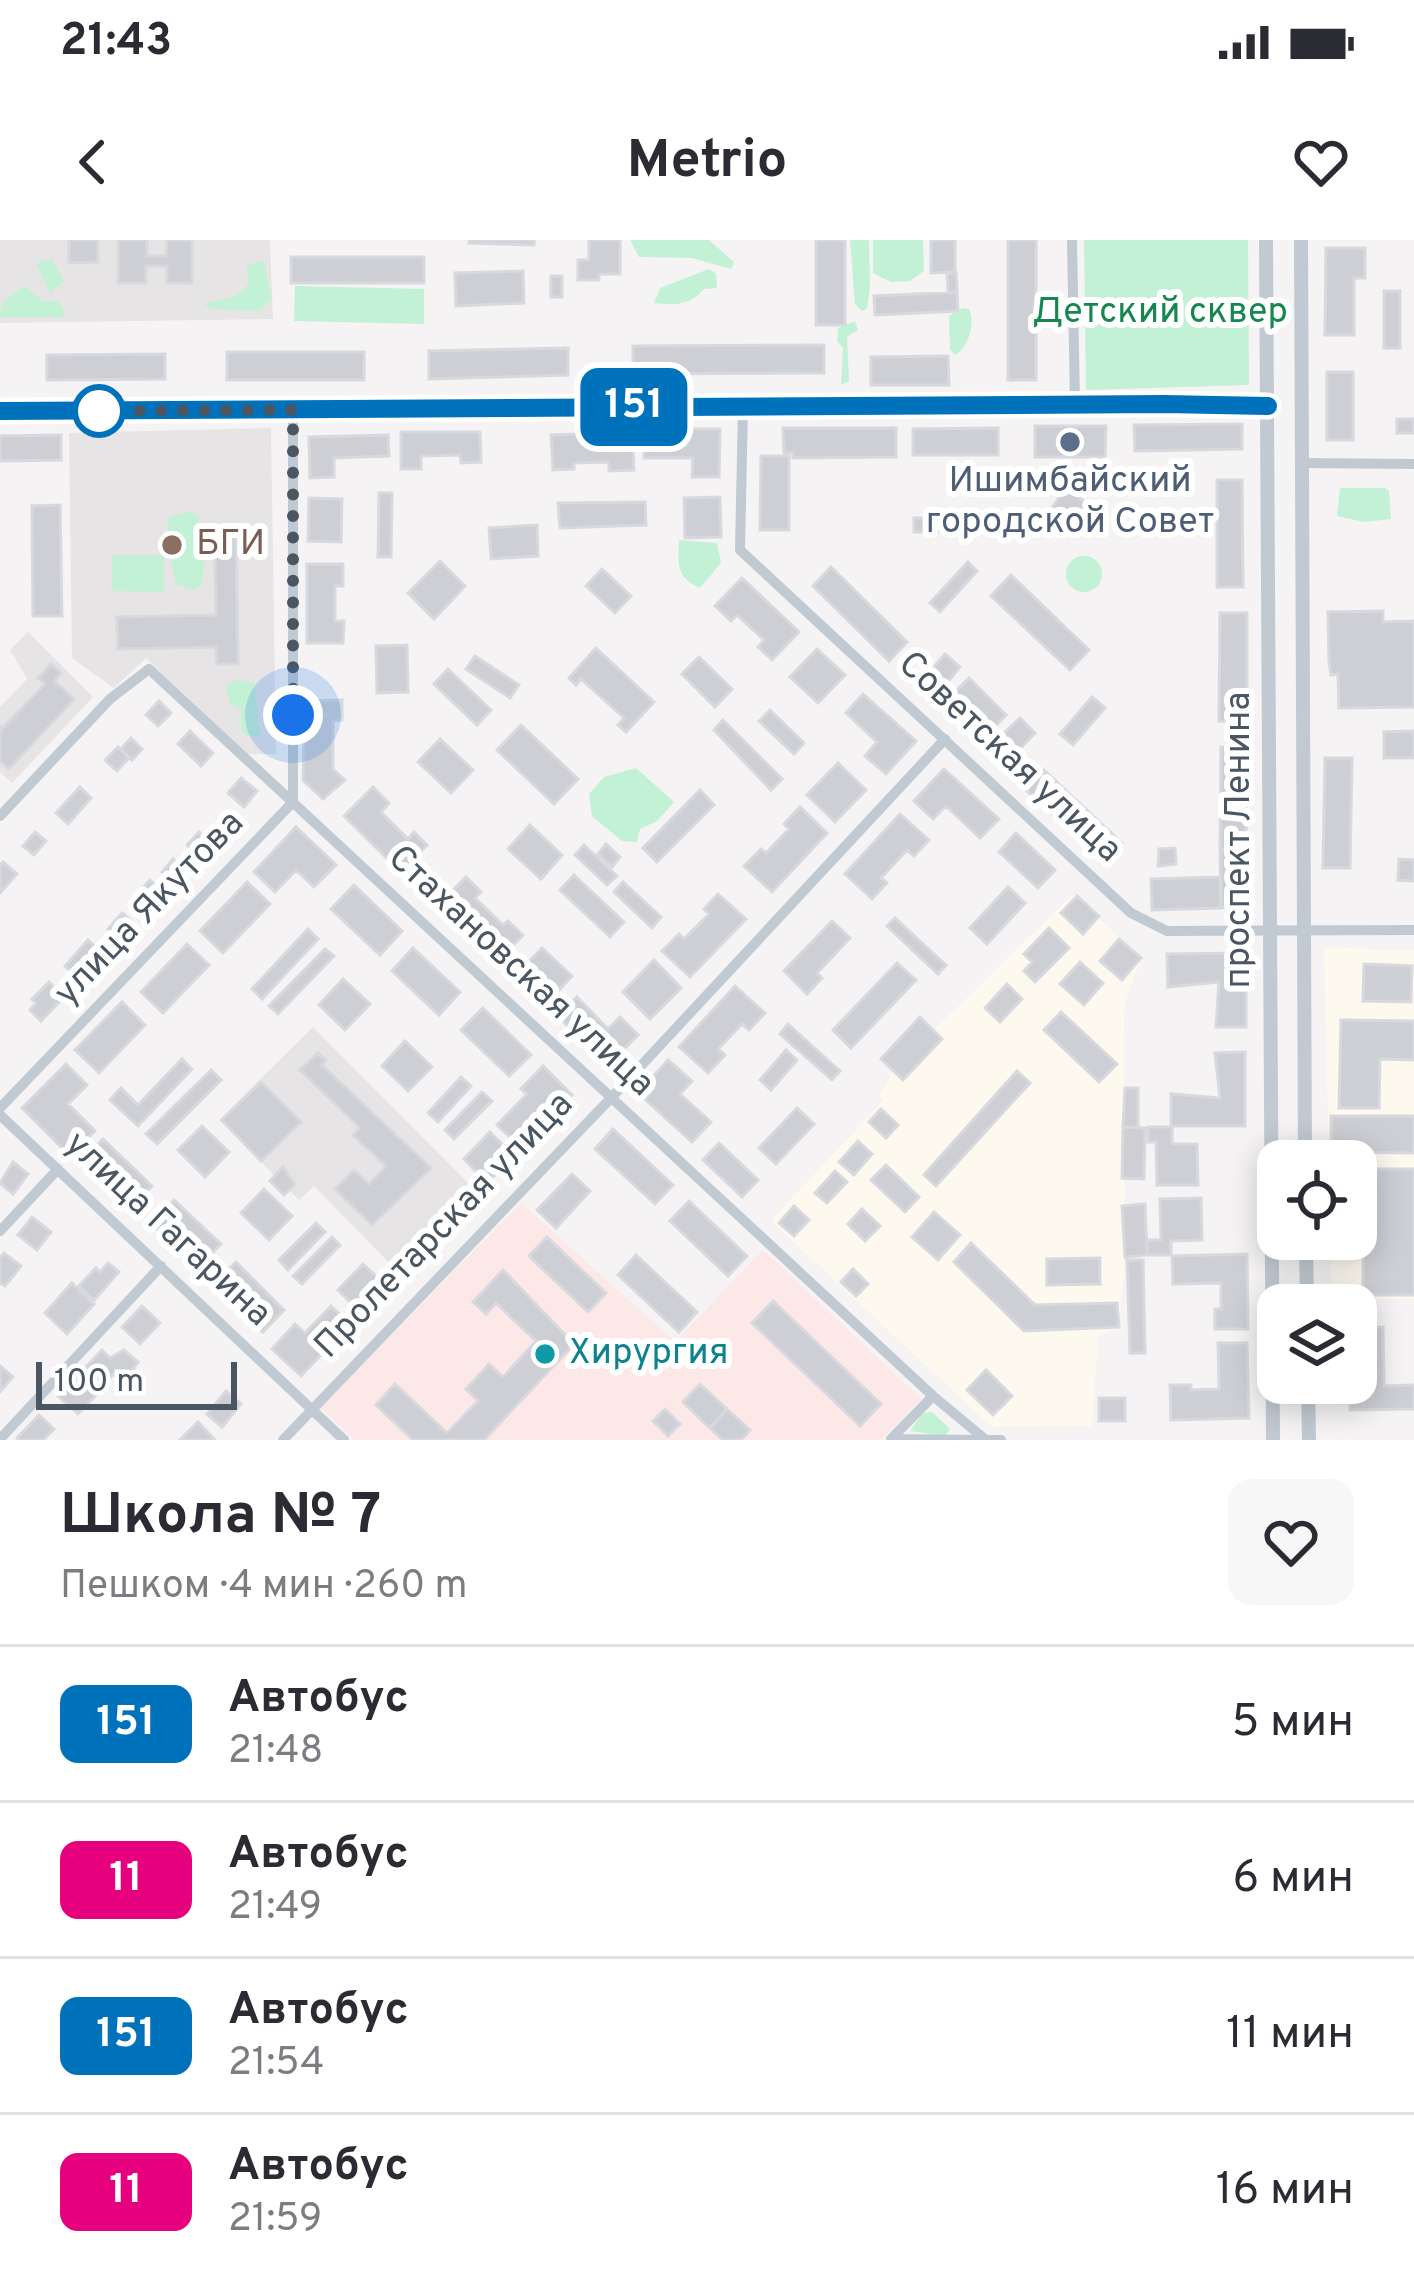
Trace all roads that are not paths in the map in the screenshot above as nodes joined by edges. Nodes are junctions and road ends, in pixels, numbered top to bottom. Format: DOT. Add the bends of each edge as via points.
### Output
graph roads {
  1 [pos="1072,240"];
  2 [pos="1265,240"];
  3 [pos="1300,240"];
  4 [pos="1075,405"];
  5 [pos="743,406"];
  6 [pos="1268,406"];
  7 [pos="293,410"];
  8 [pos="0,411"];
  9 [pos="1303,463"];
  10 [pos="1414,464"];
  11 [pos="945,739"];
  12 [pos="293,802"];
  13 [pos="0,816"];
  14 [pos="1414,930"];
  15 [pos="1270,931"];
  16 [pos="1306,931"];
  17 [pos="611,1098"];
  18 [pos="0,1112"];
  19 [pos="1305,1140"];
  20 [pos="58,1169"];
  21 [pos="0,1231"];
  22 [pos="161,1266"];
  23 [pos="933,1396"];
  24 [pos="1308,1404"];
  25 [pos="311,1408"];
  26 [pos="0,1439"];
  27 [pos="890,1439"];
  28 [pos="283,1440"];
  29 [pos="344,1440"];
  30 [pos="986,1440"];
  31 [pos="1001,1440"];
  32 [pos="1273,1440"];
  33 [pos="1309,1440"];
  1 -- 4 [label="street"];
  2 -- 6 [label="street, проспект Ленина"];
  3 -- 9 [label="street, проспект Ленина"];
  4 -- 5 [label="street"];
  4 -- 6 [label="street"];
  5 -- 7 [label="street"];
  5 -- 11 [label="street, Советская улица" via="740,550"];
  6 -- 15 [label="street, проспект Ленина"];
  7 -- 8 [label="street"];
  7 -- 12 [label="street"];
  9 -- 10 [label="street"];
  9 -- 16 [label="street, проспект Ленина"];
  11 -- 15 [label="street, Советская улица" via="1131,913 1167,931"];
  11 -- 17 [label="street, Пролетарская улица"];
  12 -- 13 [label="street, Стахановская улица" via="149,669 110,699"];
  12 -- 17 [label="street, Стахановская улица"];
  12 -- 18 [label="street, улица Якутова"];
  14 -- 16 [label="street, Советская улица"];
  15 -- 16 [label="street, Советская улица"];
  15 -- 32 [label="street, проспект Ленина"];
  16 -- 19 [label="street, проспект Ленина"];
  17 -- 23 [label="street, Стахановская улица"];
  17 -- 25 [label="street, Пролетарская улица"];
  18 -- 20 [label="street, улица Гагарина"];
  20 -- 21 [label="street"];
  20 -- 22 [label="street, улица Гагарина"];
  22 -- 25 [label="street, улица Гагарина"];
  22 -- 26 [label="street"];
  23 -- 27 [label="street"];
  23 -- 30 [label="street, Стахановская улица"];
  24 -- 33 [label="street"];
  25 -- 28 [label="street, Пролетарская улица"];
  25 -- 29 [label="street, улица Гагарина"];
  27 -- 30 [label="street"];
  30 -- 31 [label="street"];
}
